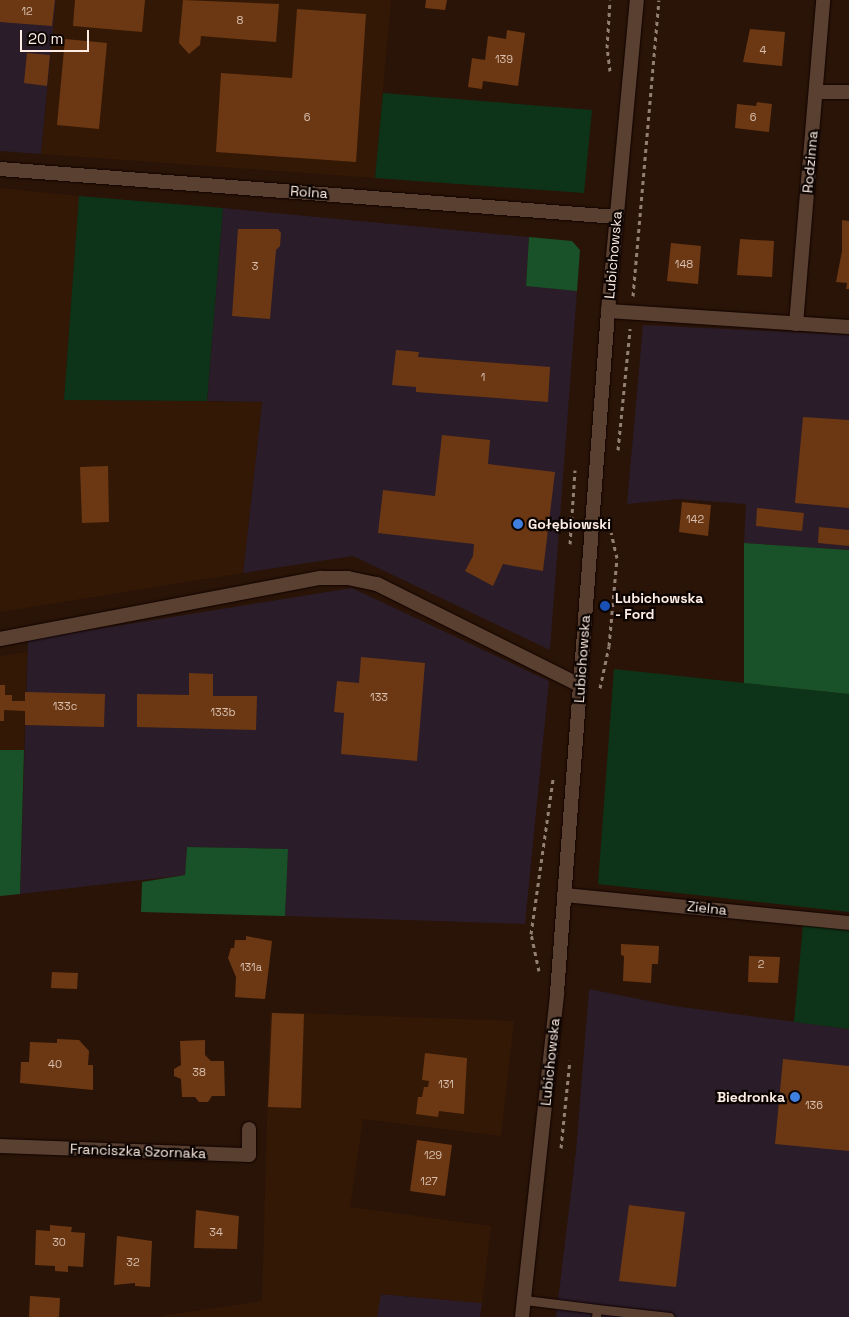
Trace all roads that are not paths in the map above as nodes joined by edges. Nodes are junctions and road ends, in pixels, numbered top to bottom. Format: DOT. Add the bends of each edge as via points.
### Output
graph roads {
  1 [pos="637,0"];
  2 [pos="823,0"];
  3 [pos="817,92"];
  4 [pos="849,92"];
  5 [pos="0,169"];
  6 [pos="617,217"];
  7 [pos="608,311"];
  8 [pos="796,324"];
  9 [pos="849,327"];
  10 [pos="0,639"];
  11 [pos="580,685"];
  12 [pos="564,895"];
  13 [pos="849,923"];
  14 [pos="249,1128"];
  15 [pos="0,1146"];
  16 [pos="525,1300"];
  17 [pos="596,1313"];
  18 [pos="522,1317"];
  19 [pos="670,1317"];
  1 -- 6 [label="street, Lubichowska"];
  2 -- 3 [label="street, Rodzinna"];
  3 -- 4 [label="street"];
  3 -- 8 [label="street, Rodzinna"];
  5 -- 6 [label="street, Rolna"];
  6 -- 7 [label="street, Lubichowska"];
  7 -- 8 [label="street"];
  7 -- 11 [label="street, Lubichowska"];
  8 -- 9 [label="street"];
  10 -- 11 [label="street" via="320,578 348,578 377,584"];
  11 -- 12 [label="street, Lubichowska"];
  12 -- 13 [label="street, Zielna"];
  12 -- 16 [label="street, Lubichowska"];
  14 -- 15 [label="street, Franciszka Szornaka" via="249,1155"];
  16 -- 17 [label="lane"];
  16 -- 18 [label="street, Lubichowska"];
  17 -- 19 [label="lane"];
}
